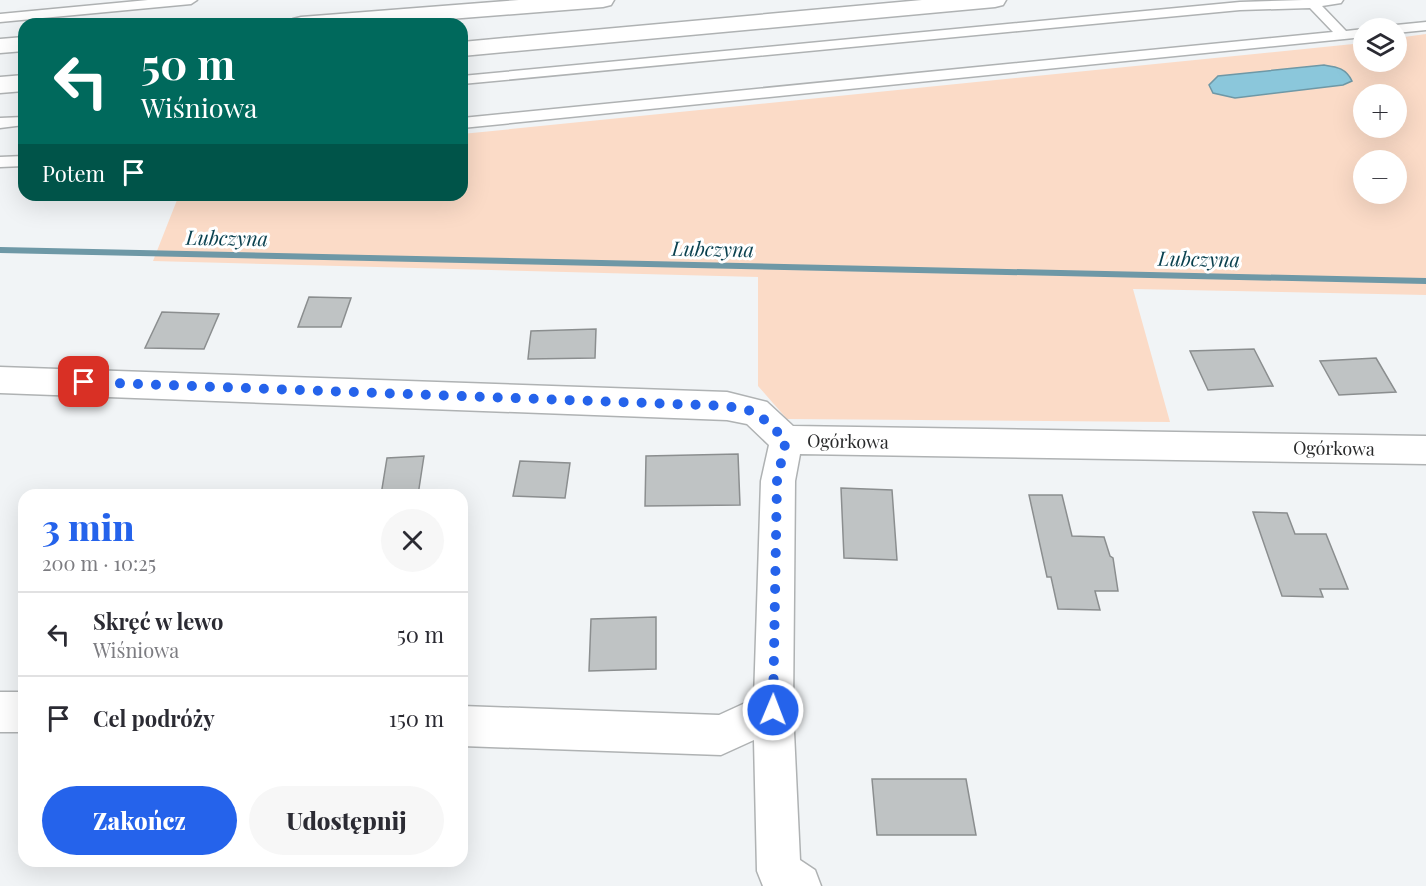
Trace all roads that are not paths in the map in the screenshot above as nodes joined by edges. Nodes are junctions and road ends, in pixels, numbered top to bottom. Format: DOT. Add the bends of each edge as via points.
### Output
graph roads {
  1 [pos="191,0"];
  2 [pos="603,0"];
  3 [pos="995,0"];
  4 [pos="1337,0"];
  5 [pos="1311,2"];
  6 [pos="0,18"];
  7 [pos="376,18"];
  8 [pos="1426,26"];
  9 [pos="1407,28"];
  10 [pos="1353,34"];
  11 [pos="1343,35"];
  12 [pos="18,44"];
  13 [pos="0,46"];
  14 [pos="468,48"];
  15 [pos="468,79"];
  16 [pos="18,84"];
  17 [pos="0,85"];
  18 [pos="18,122"];
  19 [pos="468,122"];
  20 [pos="0,123"];
  21 [pos="18,161"];
  22 [pos="0,162"];
  23 [pos="0,380"];
  24 [pos="786,440"];
  25 [pos="1426,450"];
  26 [pos="773,710"];
  27 [pos="0,712"];
  28 [pos="18,712"];
  29 [pos="468,726"];
  30 [pos="799,886"];
  1 -- 6 [label="lane"];
  2 -- 7 [label="main road"];
  3 -- 14 [label="main road"];
  4 -- 5 [label="lane"];
  5 -- 11 [label="lane"];
  5 -- 15 [label="lane"];
  8 -- 9 [label="lane"];
  10 -- 11 [label="lane"];
  11 -- 19 [label="lane"];
  12 -- 13 [label="main road"];
  16 -- 17 [label="main road"];
  18 -- 20 [label="lane"];
  21 -- 22 [label="lane"];
  23 -- 24 [label="main road" via="727,406 756,412"];
  24 -- 25 [label="main road, Ogórkowa"];
  24 -- 26 [label="main road, Ogórkowa" via="777,481"];
  26 -- 29 [label="main road" via="721,735"];
  26 -- 30 [label="main road, Ogórkowa" via="779,871"];
  27 -- 28 [label="main road"];
}
